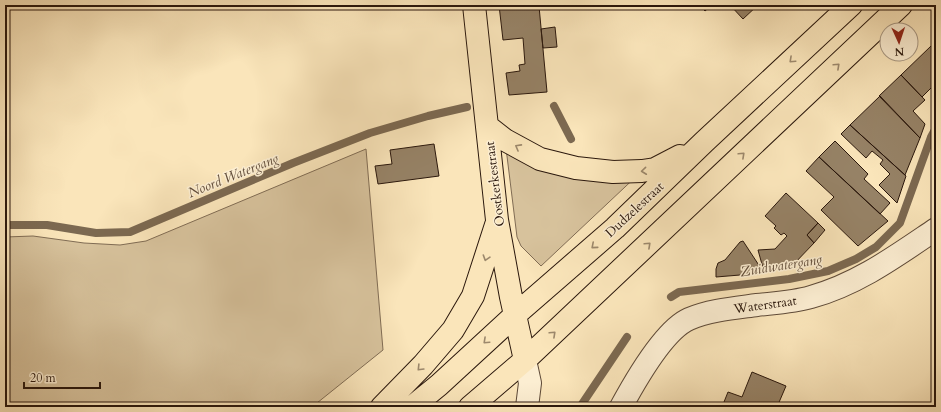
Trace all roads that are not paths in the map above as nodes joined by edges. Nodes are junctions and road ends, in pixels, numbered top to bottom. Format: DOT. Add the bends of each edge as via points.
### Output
graph roads {
  1 [pos="474,5"];
  2 [pos="851,5"];
  3 [pos="901,5"];
  4 [pos="487,126"];
  5 [pos="704,142"];
  6 [pos="497,220"];
  7 [pos="936,229"];
  8 [pos="515,315"];
  9 [pos="525,360"];
  10 [pos="382,407"];
  11 [pos="412,407"];
  12 [pos="470,407"];
  13 [pos="527,407"];
  14 [pos="621,407"];
  1 -- 4 [label="main road, Oostkerkestraat"];
  2 -- 5 [label="main road, Dudzelestraat, one-way"];
  9 -- 3 [label="main road, one-way"];
  5 -- 4 [label="main road, one-way" via="654,170 613,172 576,168 540,159 505,140"];
  4 -- 6 [label="main road, Oostkerkestraat"];
  5 -- 8 [label="main road, Dudzelestraat, one-way" via="615,228"];
  6 -- 8 [label="main road, Oostkerkestraat"];
  6 -- 10 [label="main road, one-way" via="473,296 453,330"];
  7 -- 14 [label="street, Waterstraat" via="892,259 846,285 810,297 714,311 688,319 667,336"];
  8 -- 9 [label="main road, Oostkerkestraat"];
  8 -- 11 [label="main road, Dudzelestraat, one-way"];
  9 -- 12 [label="main road"];
  9 -- 13 [label="street" via="530,383"];
}
